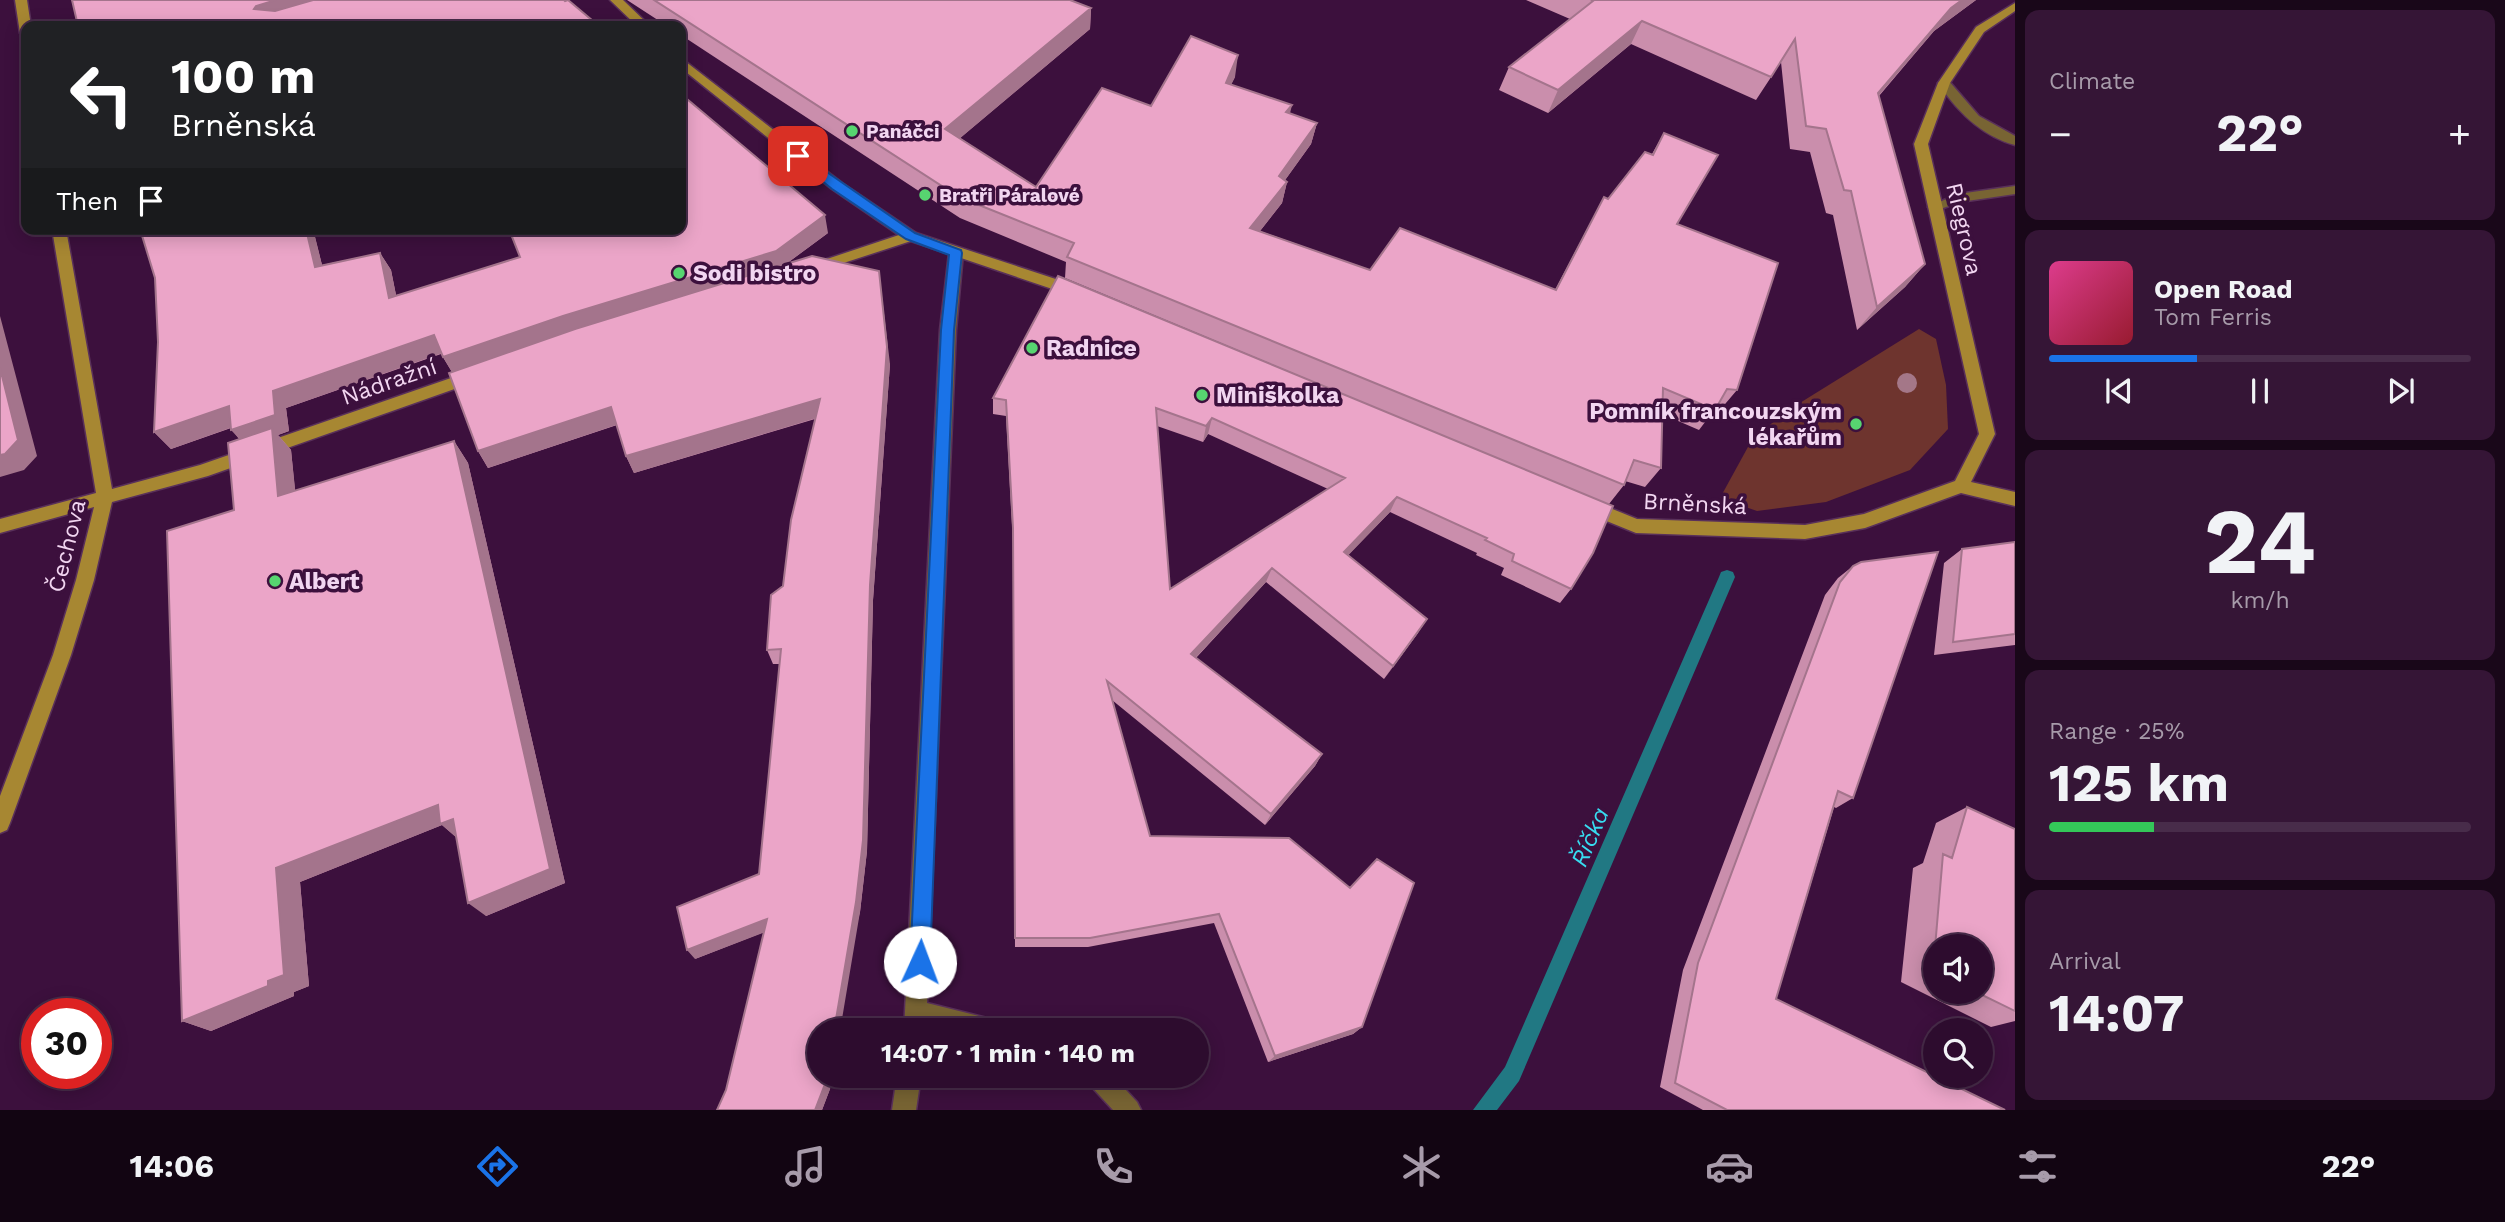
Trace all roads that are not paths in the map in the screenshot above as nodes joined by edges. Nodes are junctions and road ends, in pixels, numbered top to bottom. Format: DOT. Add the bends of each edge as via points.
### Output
graph roads {
  1 [pos="21,0"];
  2 [pos="616,0"];
  3 [pos="2015,6"];
  4 [pos="24,21"];
  5 [pos="639,21"];
  6 [pos="686,66"];
  7 [pos="1944,83"];
  8 [pos="2015,141"];
  9 [pos="2015,190"];
  10 [pos="1935,207"];
  11 [pos="60,235"];
  12 [pos="911,236"];
  13 [pos="956,253"];
  14 [pos="802,272"];
  15 [pos="1095,300"];
  16 [pos="486,372"];
  17 [pos="1961,486"];
  18 [pos="105,498"];
  19 [pos="1572,499"];
  20 [pos="2015,499"];
  21 [pos="0,526"];
  22 [pos="0,823"];
  23 [pos="916,1018"];
  24 [pos="907,1088"];
  25 [pos="1108,1088"];
  26 [pos="904,1110"];
  27 [pos="1129,1110"];
  1 -- 4 [label="street"];
  2 -- 5 [label="street"];
  3 -- 7 [label="street, Riegrova" via="1980,30"];
  6 -- 12 [label="street" via="836,186"];
  7 -- 8 [label="street" via="1959,106 1993,133"];
  7 -- 10 [label="street, Riegrova" via="1921,144"];
  9 -- 10 [label="street" via="1958,198"];
  10 -- 17 [label="street, Riegrova" via="1987,434"];
  11 -- 18 [label="street, Čechova"];
  12 -- 13 [label="street"];
  12 -- 14 [label="street"];
  13 -- 15 [label="street" via="1049,280"];
  13 -- 23 [label="street" via="948,330"];
  16 -- 18 [label="street, Nádražní" via="202,471"];
  17 -- 19 [label="street, Brněnská" via="1865,521 1805,532 1636,526"];
  17 -- 20 [label="street"];
  18 -- 21 [label="street, Nádražní"];
  18 -- 22 [label="street, Čechova" via="62,655"];
  24 -- 26 [label="street"];
  25 -- 27 [label="street"];
}
